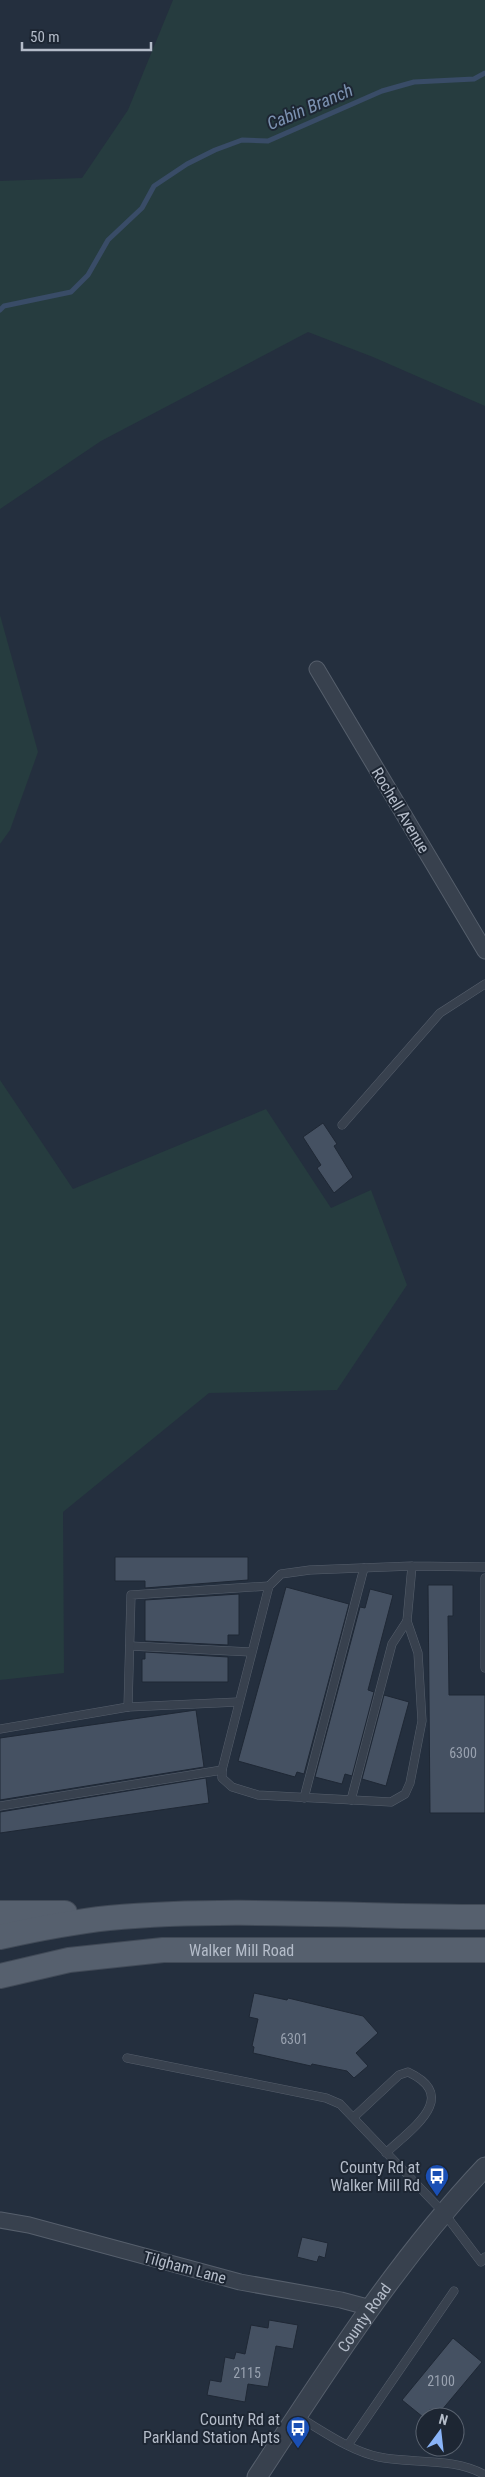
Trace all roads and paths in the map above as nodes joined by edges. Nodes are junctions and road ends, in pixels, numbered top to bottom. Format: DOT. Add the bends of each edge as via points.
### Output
graph roads {
  1 [pos="317,669"];
  2 [pos="485,951"];
  3 [pos="485,984"];
  4 [pos="342,1125"];
  5 [pos="412,1566"];
  6 [pos="485,1567"];
  7 [pos="364,1568"];
  8 [pos="485,1578"];
  9 [pos="269,1586"];
  10 [pos="407,1620"];
  11 [pos="130,1646"];
  12 [pos="251,1652"];
  13 [pos="485,1668"];
  14 [pos="238,1702"];
  15 [pos="128,1707"];
  16 [pos="0,1729"];
  17 [pos="222,1770"];
  18 [pos="304,1798"];
  19 [pos="351,1800"];
  20 [pos="0,1806"];
  21 [pos="485,1906"];
  22 [pos="0,1913"];
  23 [pos="164,1914"];
  24 [pos="460,1917"];
  25 [pos="485,1917"];
  26 [pos="0,1937"];
  27 [pos="485,1950"];
  28 [pos="0,1976"];
  29 [pos="127,2058"];
  30 [pos="354,2117"];
  31 [pos="386,2153"];
  32 [pos="485,2167"];
  33 [pos="444,2213"];
  34 [pos="0,2220"];
  35 [pos="484,2262"];
  36 [pos="454,2291"];
  37 [pos="371,2308"];
  38 [pos="297,2416"];
  39 [pos="348,2445"];
  40 [pos="485,2475"];
  41 [pos="257,2477"];
  1 -- 2 [label="street, Rochell Avenue"];
  3 -- 4 [label="lane" via="440,1013"];
  5 -- 6 [label="lane"];
  5 -- 7 [label="lane"];
  5 -- 10 [label="lane"];
  7 -- 9 [label="lane" via="281,1574"];
  7 -- 18 [label="lane"];
  8 -- 13 [label="lane"];
  9 -- 11 [label="lane" via="131,1595"];
  9 -- 12 [label="lane"];
  10 -- 19 [label="lane" via="392,1644"];
  10 -- 19 [label="lane" via="418,1653 422,1721 410,1783 405,1794 391,1802"];
  11 -- 12 [label="lane"];
  11 -- 15 [label="lane"];
  12 -- 14 [label="lane"];
  14 -- 15 [label="lane"];
  14 -- 17 [label="lane"];
  15 -- 16 [label="lane"];
  17 -- 18 [label="lane" via="222,1778 240,1790 258,1795"];
  17 -- 20 [label="lane"];
  18 -- 19 [label="lane"];
  21 -- 24 [label="main road"];
  22 -- 23 [label="main road"];
  23 -- 24 [label="main road"];
  23 -- 26 [label="main road" via="58,1925"];
  24 -- 25 [label="main road"];
  27 -- 28 [label="main road, Walker Mill Road" via="163,1950 69,1960"];
  29 -- 30 [label="lane" via="326,2098 340,2104"];
  30 -- 31 [label="lane"];
  30 -- 31 [label="lane" via="399,2074 408,2072 416,2076 432,2093 433,2103 428,2112"];
  31 -- 33 [label="lane"];
  32 -- 33 [label="street, County Road"];
  33 -- 35 [label="lane"];
  33 -- 37 [label="street, County Road"];
  34 -- 37 [label="street, Tilgham Lane" via="240,2282"];
  36 -- 39 [label="lane"];
  37 -- 38 [label="street, County Road"];
  38 -- 39 [label="lane"];
  38 -- 41 [label="street, County Road"];
  39 -- 40 [label="lane" via="379,2457 460,2466"];
}
